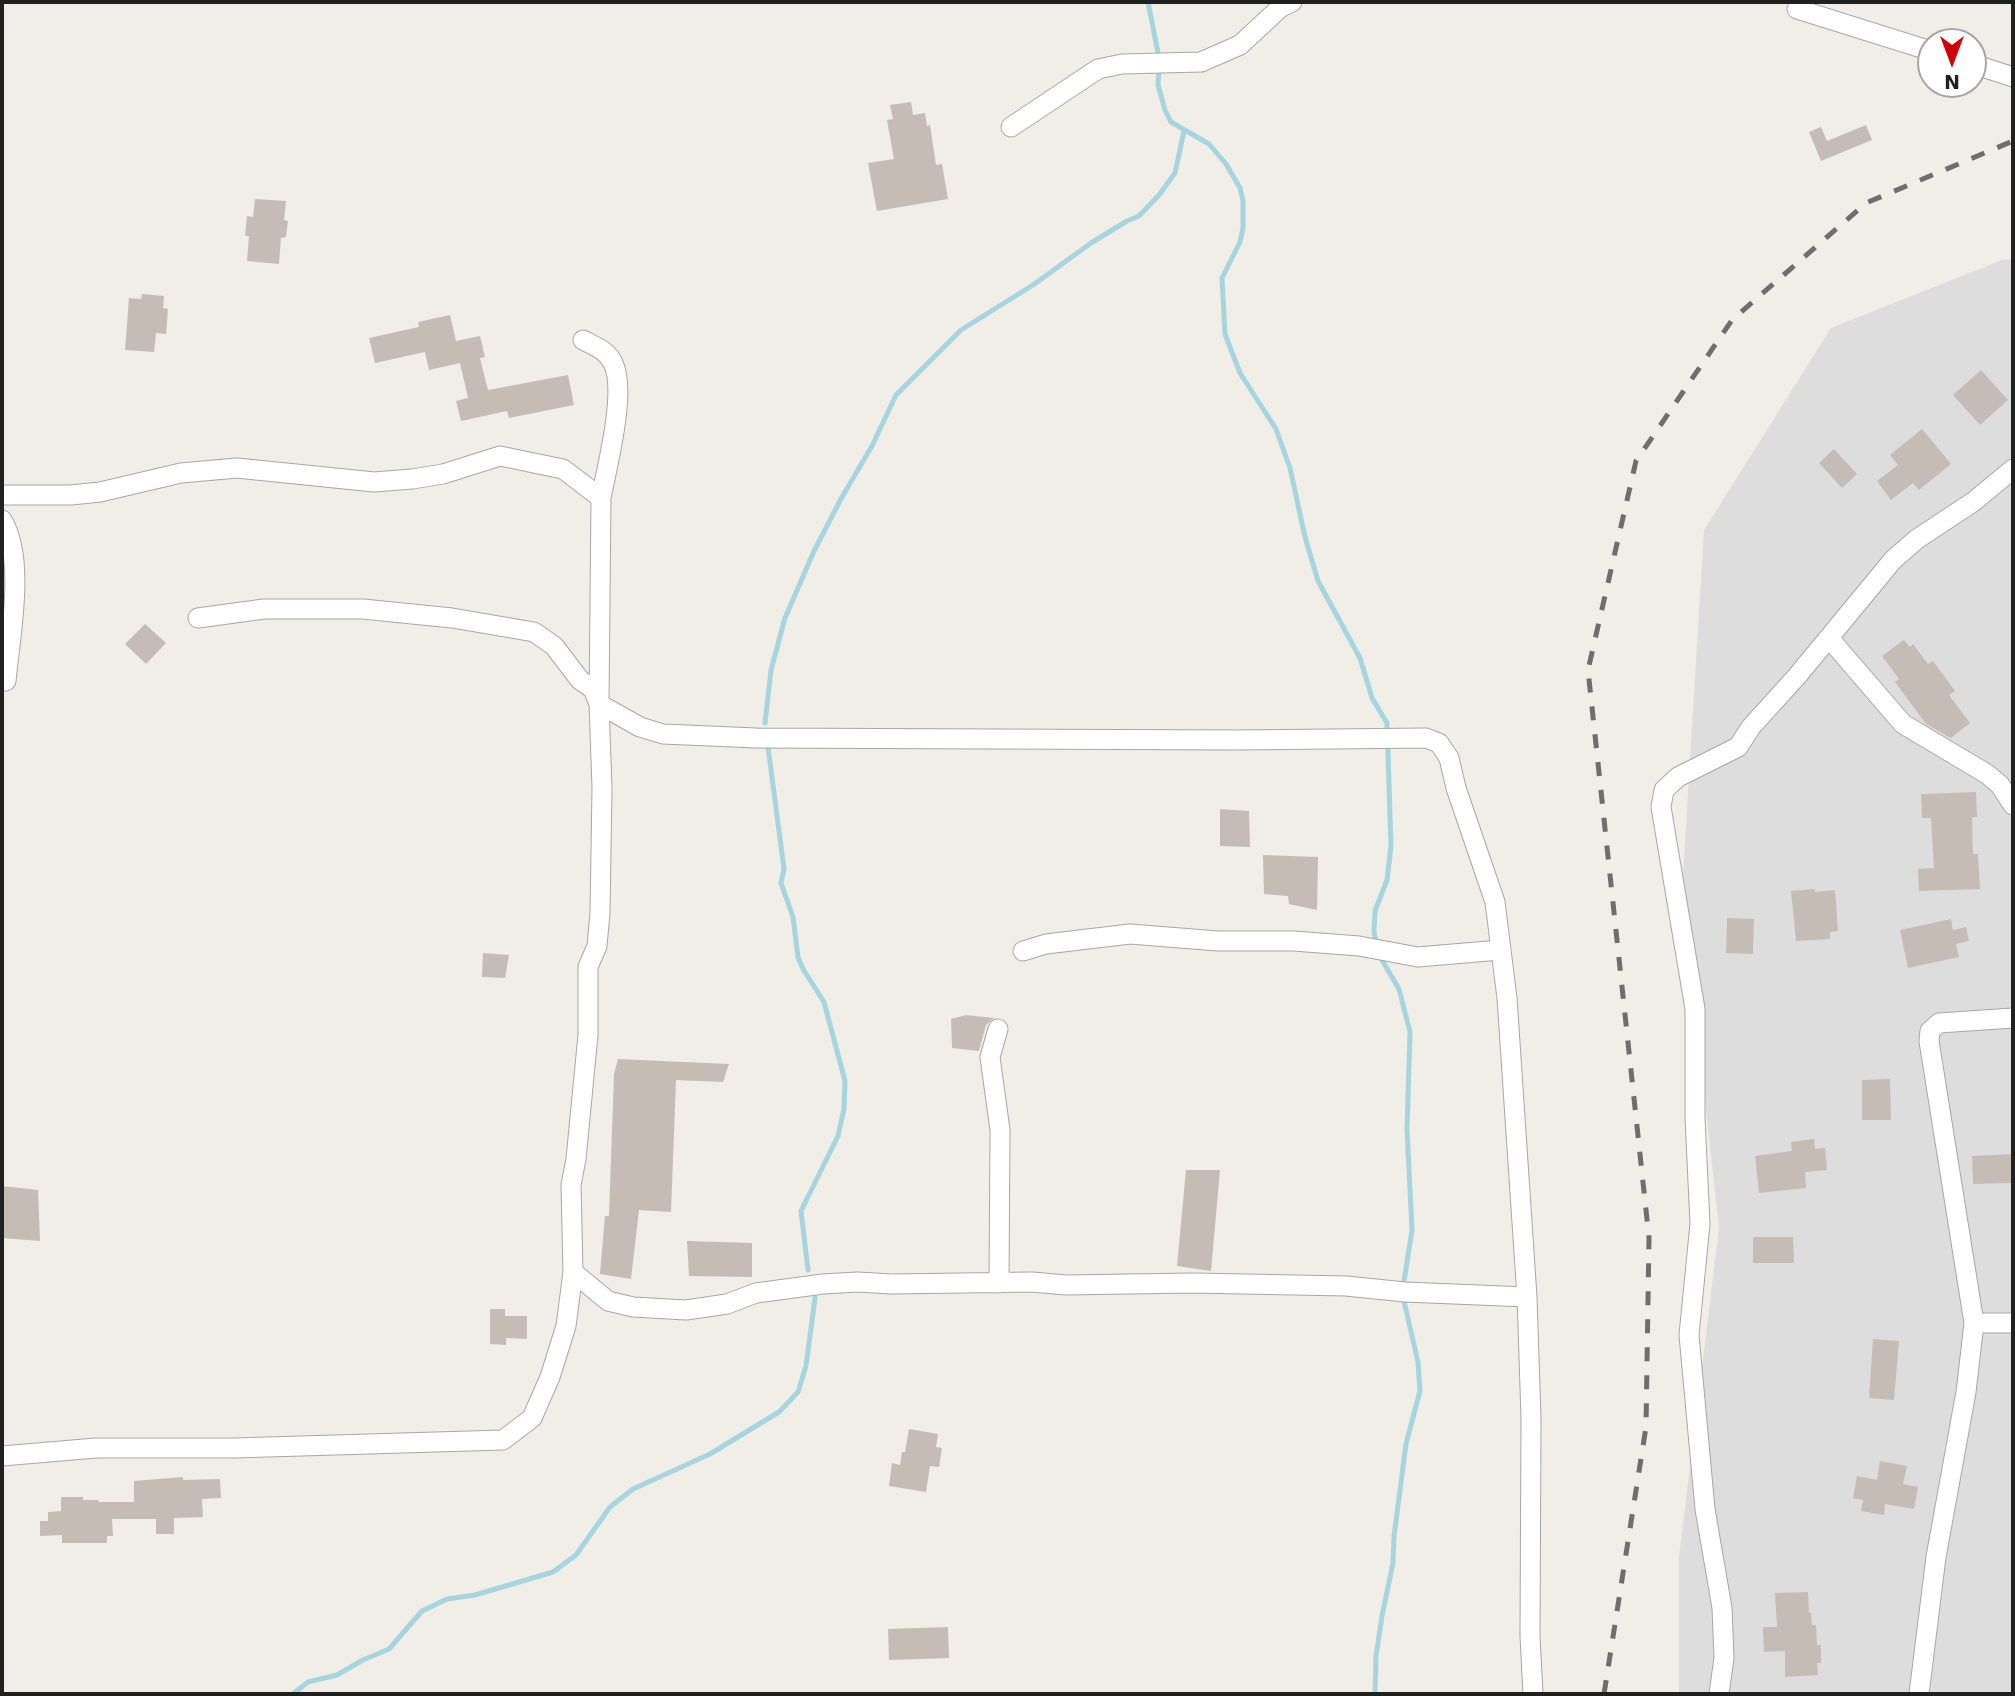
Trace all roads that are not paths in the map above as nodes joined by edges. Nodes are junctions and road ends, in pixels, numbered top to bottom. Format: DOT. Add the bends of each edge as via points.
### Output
graph roads {
  1 [pos="1292,2"];
  2 [pos="1797,9"];
  3 [pos="1917,47"];
  4 [pos="1987,69"];
  5 [pos="2013,77"];
  6 [pos="1010,127"];
  7 [pos="583,340"];
  8 [pos="2013,469"];
  9 [pos="2,495"];
  10 [pos="601,498"];
  11 [pos="2,520"];
  12 [pos="198,618"];
  13 [pos="1829,638"];
  14 [pos="6,681"];
  15 [pos="599,704"];
  16 [pos="2013,805"];
  17 [pos="1500,950"];
  18 [pos="1023,951"];
  19 [pos="2013,1018"];
  20 [pos="998,1029"];
  21 [pos="573,1272"];
  22 [pos="999,1283"];
  23 [pos="1527,1297"];
  24 [pos="1974,1323"];
  25 [pos="2013,1324"];
  26 [pos="2,1457"];
  27 [pos="1533,1694"];
  28 [pos="1719,1694"];
  29 [pos="1919,1694"];
  1 -- 6 [label="street" via="1240,45 1201,62 1098,69"];
  2 -- 3 [label="street"];
  4 -- 5 [label="street"];
  7 -- 10 [label="street" via="602,349 617,375 618,405"];
  8 -- 13 [label="street" via="1893,561"];
  9 -- 10 [label="street" via="100,492 181,473 237,468 374,482 443,474 500,456 563,469"];
  10 -- 15 [label="street"];
  11 -- 14 [label="street" via="9,532 14,568"];
  12 -- 15 [label="street" via="264,609 363,609 534,632 554,646 580,680 593,689"];
  13 -- 16 [label="street" via="1903,724 1987,774"];
  13 -- 28 [label="street" via="1738,747 1678,777 1664,790 1661,807 1695,1009 1700,1224 1689,1335 1705,1509 1723,1620"];
  15 -- 17 [label="street" via="639,727 663,734 729,737 1426,738 1439,743 1449,758 1494,902"];
  15 -- 21 [label="street" via="600,913 597,946 588,967 588,1035 571,1185"];
  17 -- 18 [label="street" via="1418,957 1359,946 1130,934"];
  17 -- 23 [label="street"];
  19 -- 24 [label="street" via="1939,1023 1930,1031"];
  20 -- 22 [label="street" via="990,1057 1000,1130"];
  21 -- 22 [label="street" via="608,1301 686,1310 727,1304 756,1293 823,1284"];
  21 -- 26 [label="street" via="566,1326 550,1377 532,1418 503,1440 96,1448"];
  22 -- 23 [label="street" via="1346,1286"];
  23 -- 27 [label="street"];
  24 -- 25 [label="street"];
  24 -- 29 [label="street"];
}
